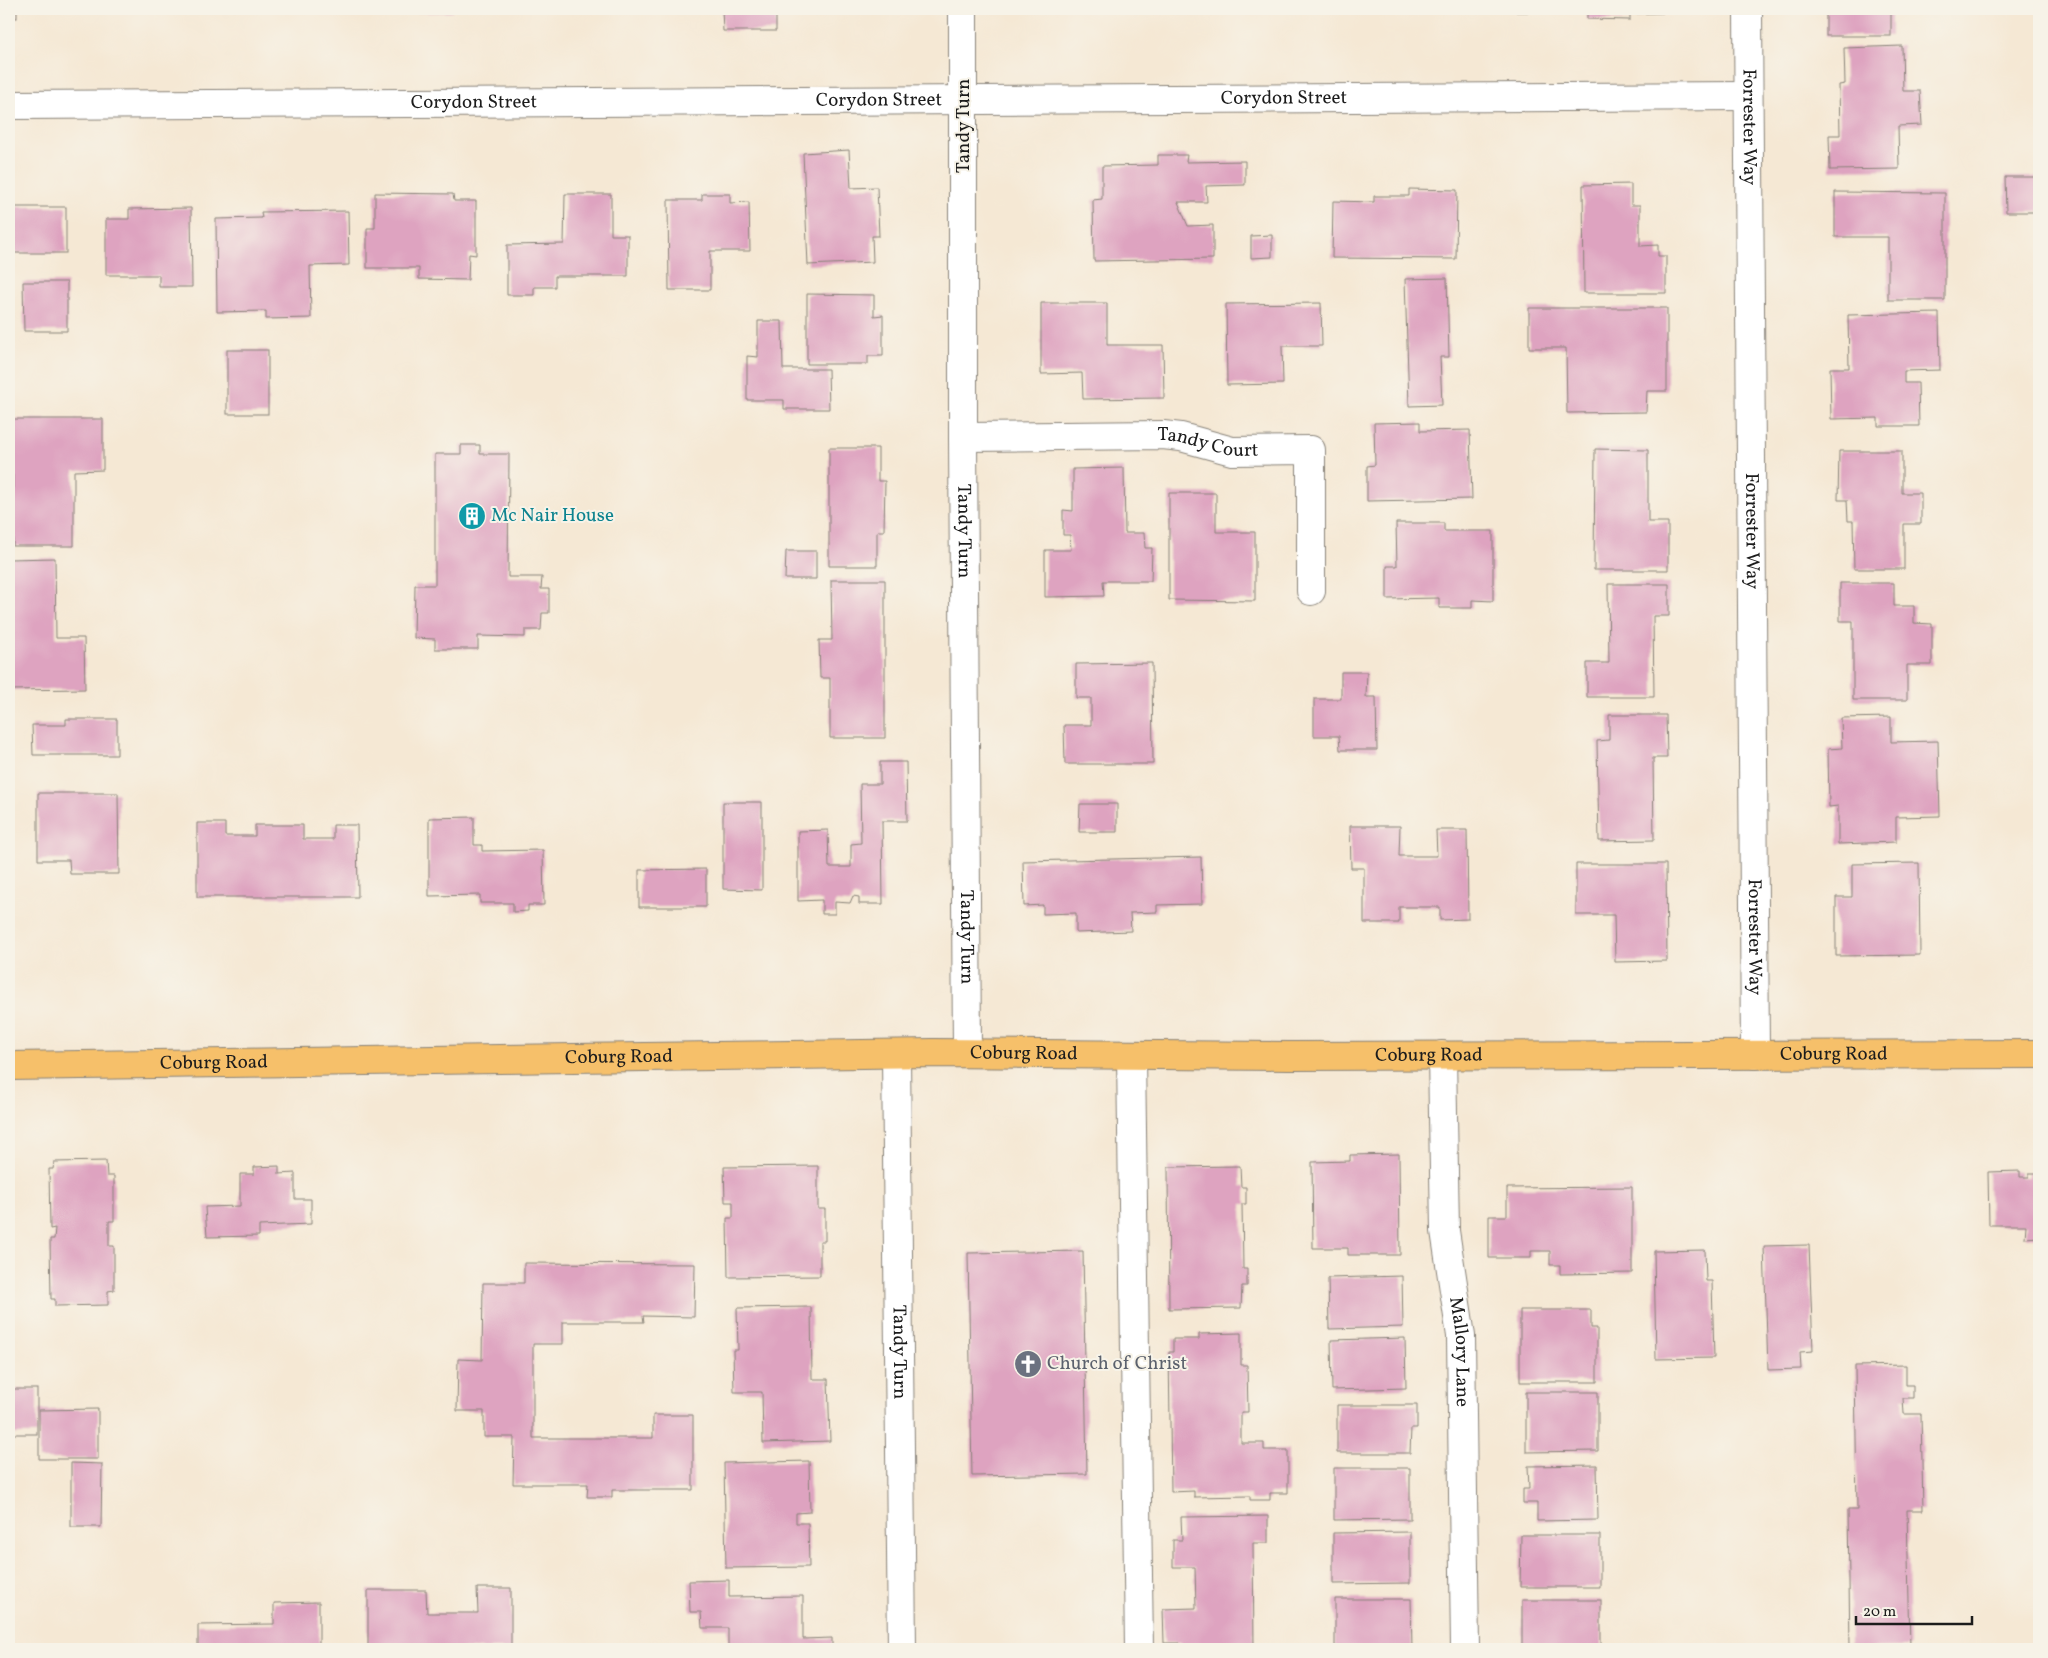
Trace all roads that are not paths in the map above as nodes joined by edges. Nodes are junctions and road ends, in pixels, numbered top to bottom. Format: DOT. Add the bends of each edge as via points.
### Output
graph roads {
  1 [pos="963,9"];
  2 [pos="1748,9"];
  3 [pos="1748,96"];
  4 [pos="964,101"];
  5 [pos="9,105"];
  6 [pos="963,437"];
  7 [pos="1311,591"];
  8 [pos="896,1054"];
  9 [pos="967,1054"];
  10 [pos="2039,1054"];
  11 [pos="1132,1055"];
  12 [pos="1442,1055"];
  13 [pos="1755,1055"];
  14 [pos="9,1066"];
  15 [pos="902,1649"];
  16 [pos="1139,1649"];
  17 [pos="1465,1649"];
  1 -- 4 [label="street, Tandy Turn"];
  2 -- 3 [label="street, Forrester Way"];
  3 -- 4 [label="street, Corydon Street"];
  3 -- 13 [label="street, Forrester Way"];
  4 -- 5 [label="street, Corydon Street"];
  4 -- 6 [label="street, Tandy Turn"];
  6 -- 7 [label="street, Tandy Court" via="1163,435 1232,451 1311,450"];
  6 -- 9 [label="street, Tandy Turn"];
  8 -- 9 [label="main road, Coburg Road"];
  8 -- 14 [label="main road, Coburg Road"];
  8 -- 15 [label="street, Tandy Turn"];
  9 -- 11 [label="main road, Coburg Road"];
  10 -- 13 [label="main road, Coburg Road"];
  11 -- 12 [label="main road, Coburg Road"];
  11 -- 16 [label="street"];
  12 -- 13 [label="main road, Coburg Road"];
  12 -- 17 [label="street, Mallory Lane" via="1445,1231 1460,1336"];
}
